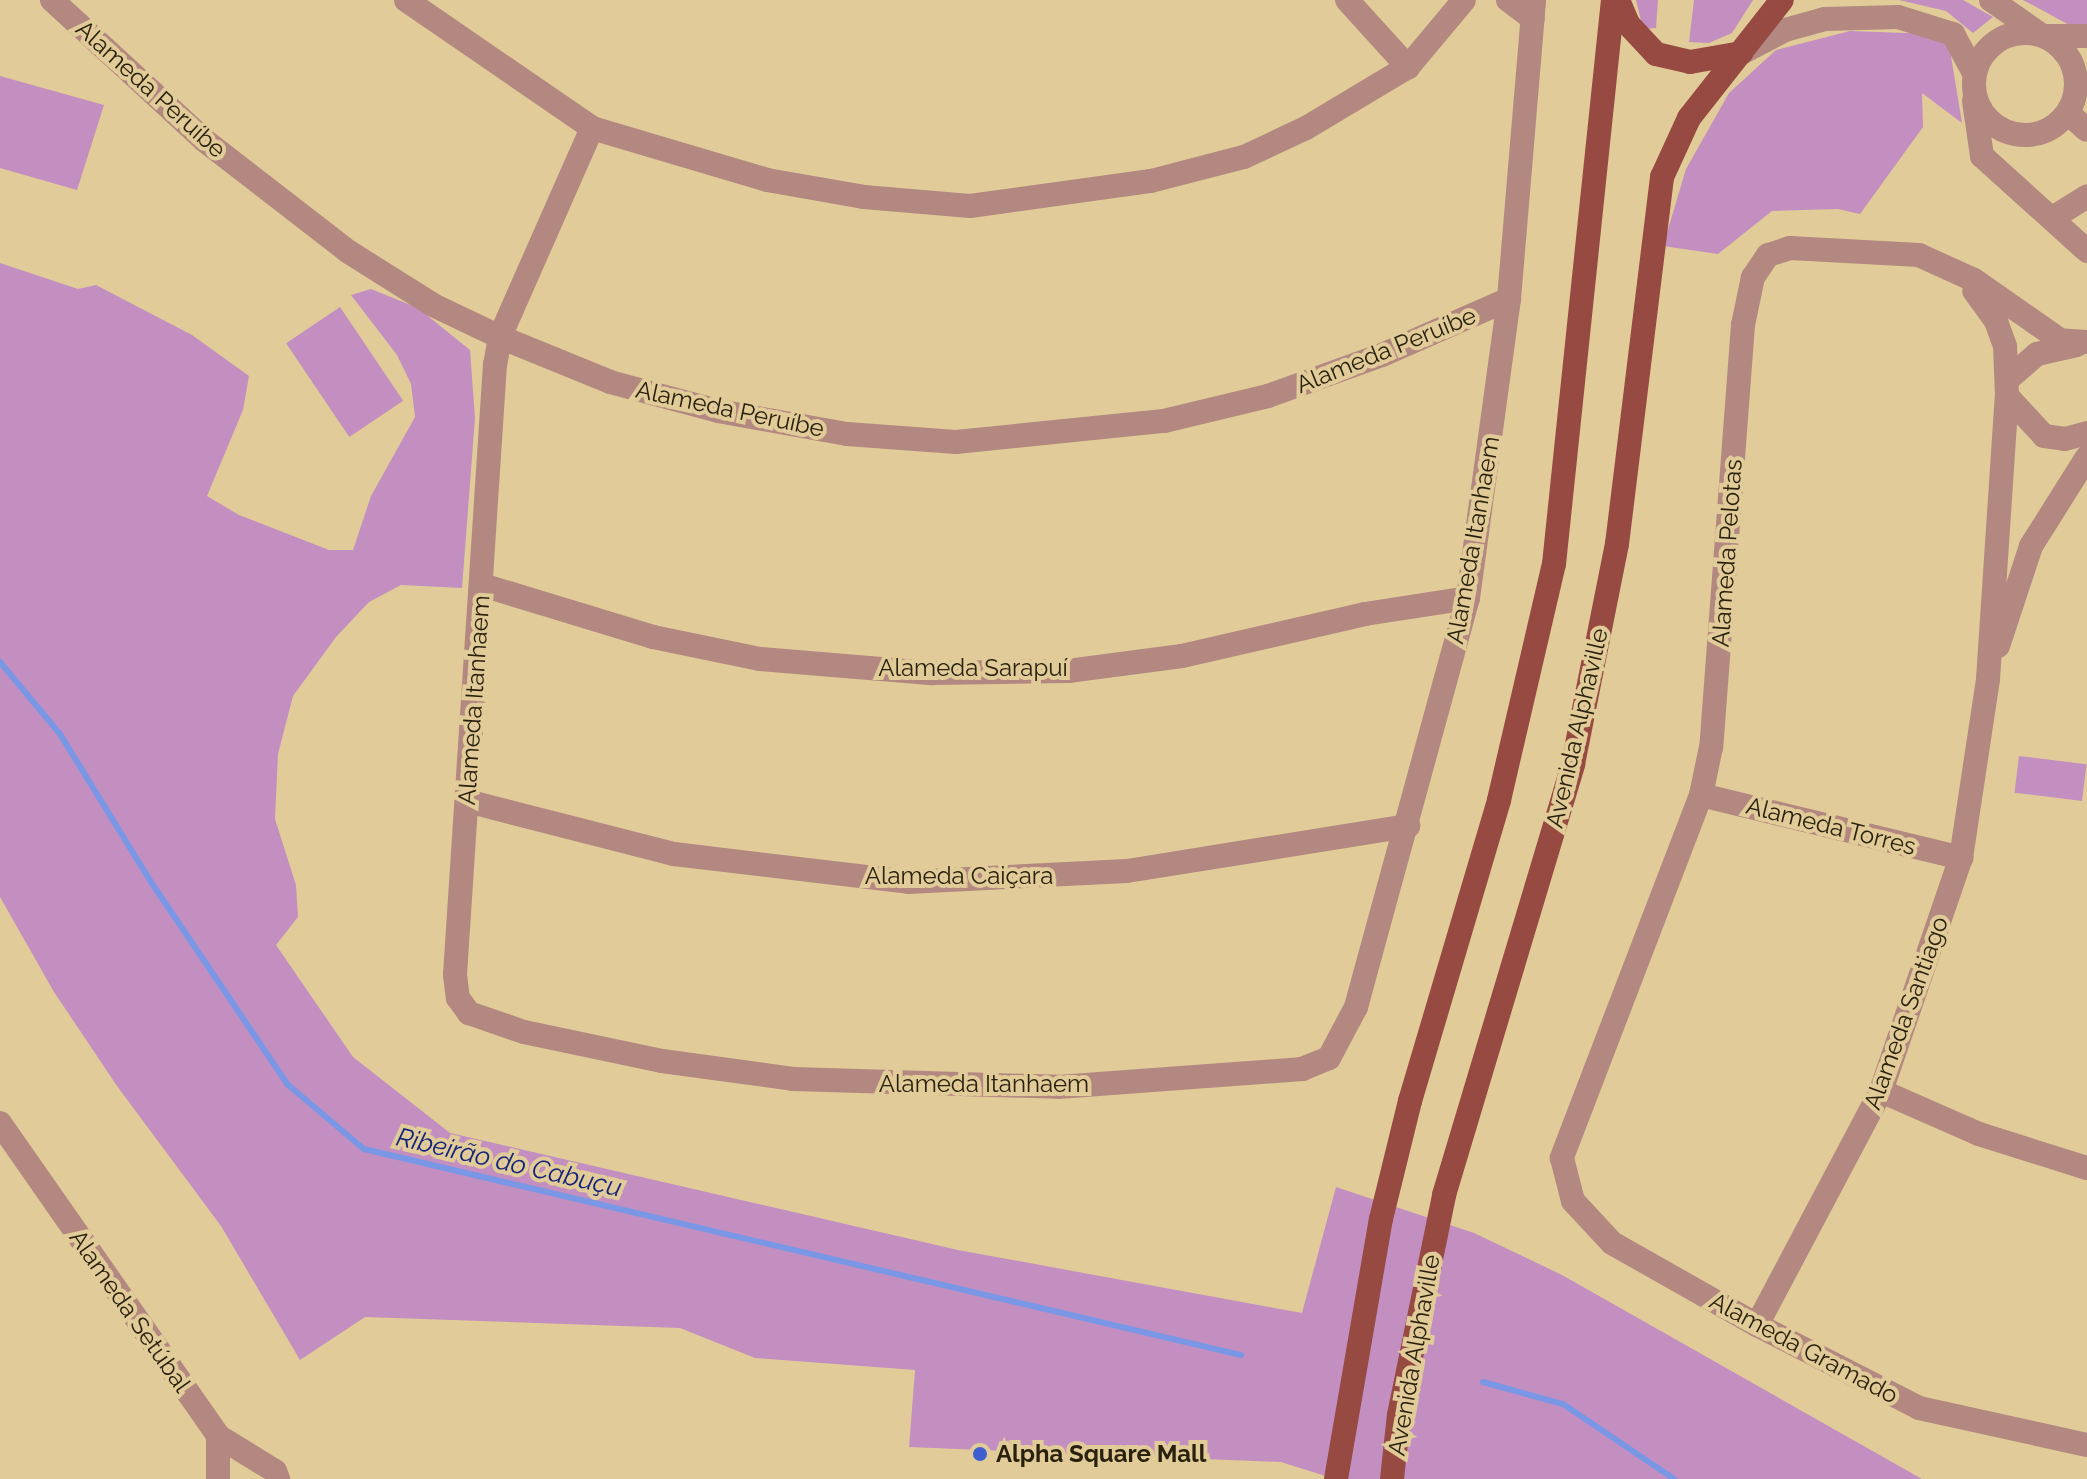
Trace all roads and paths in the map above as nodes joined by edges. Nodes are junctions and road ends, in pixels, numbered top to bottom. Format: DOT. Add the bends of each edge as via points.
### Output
graph roads {
  1 [pos="52,0"];
  2 [pos="406,0"];
  3 [pos="1347,0"];
  4 [pos="1464,0"];
  5 [pos="1508,0"];
  6 [pos="1616,0"];
  7 [pos="1782,0"];
  8 [pos="1991,0"];
  9 [pos="1533,9"];
  10 [pos="2043,35"];
  11 [pos="2087,36"];
  12 [pos="1741,53"];
  13 [pos="1408,67"];
  14 [pos="1974,82"];
  15 [pos="2082,85"];
  16 [pos="2068,113"];
  17 [pos="592,128"];
  18 [pos="2087,130"];
  19 [pos="2087,196"];
  20 [pos="2087,215"];
  21 [pos="2054,217"];
  22 [pos="2087,251"];
  23 [pos="1941,261"];
  24 [pos="1509,299"];
  25 [pos="500,337"];
  26 [pos="2083,344"];
  27 [pos="2007,388"];
  28 [pos="2087,433"];
  29 [pos="2087,457"];
  30 [pos="482,585"];
  31 [pos="1468,598"];
  32 [pos="1988,679"];
  33 [pos="1701,795"];
  34 [pos="467,801"];
  35 [pos="1408,826"];
  36 [pos="1961,858"];
  37 [pos="1881,1091"];
  38 [pos="0,1123"];
  39 [pos="2087,1168"];
  40 [pos="1563,1178"];
  41 [pos="1757,1325"];
  42 [pos="218,1436"];
  43 [pos="2087,1445"];
  44 [pos="218,1479"];
  45 [pos="278,1479"];
  46 [pos="1336,1479"];
  47 [pos="1392,1479"];
  1 -- 25 [label="street, Alameda Peruíbe" via="204,140 336,243 433,305"];
  2 -- 17 [label="street"];
  3 -- 13 [label="street"];
  4 -- 13 [label="street"];
  5 -- 9 [label="street"];
  6 -- 12 [label="main road" via="1628,24 1656,54 1690,62"];
  6 -- 46 [label="main road" via="1554,564 1499,800 1410,1101 1381,1219"];
  7 -- 12 [label="main road, Avenida Alphaville"];
  8 -- 10 [label="street"];
  9 -- 24 [label="street, Alameda Itanhaem"];
  10 -- 11 [label="street"];
  10 -- 14 [label="street" via="2006,36 1985,51"];
  10 -- 15 [label="street" via="2067,54"];
  12 -- 14 [label="street" via="1785,30 1825,19 1898,17 1953,34"];
  12 -- 47 [label="main road, Avenida Alphaville" via="1689,118 1662,177 1617,544 1573,764 1444,1195 1399,1415"];
  13 -- 17 [label="street" via="1306,128 1244,157 1151,181 970,206 864,197 767,180"];
  14 -- 16 [label="street" via="1988,120 2018,135 2051,129"];
  14 -- 21 [label="street" via="1982,156"];
  15 -- 16 [label="street"];
  16 -- 18 [label="street"];
  17 -- 25 [label="street, Alameda Itanhaem"];
  19 -- 21 [label="street"];
  20 -- 21 [label="street"];
  21 -- 22 [label="street"];
  23 -- 26 [label="street, Alameda Pelotas" via="1987,288 2026,321 2060,340"];
  23 -- 27 [label="street, Alameda Santiago" via="1974,291 1996,321 2005,346"];
  23 -- 33 [label="street, Alameda Pelotas" via="1804,247 1768,255 1753,277 1743,325 1711,747"];
  24 -- 25 [label="street, Alameda Peruíbe" via="1382,355 1268,396 1164,421 956,442 847,434 718,411 610,382"];
  24 -- 31 [label="street, Alameda Itanhaem"];
  25 -- 30 [label="street, Alameda Itanhaem"];
  26 -- 27 [label="street" via="2037,354"];
  27 -- 28 [label="street" via="2044,436 2065,439"];
  27 -- 32 [label="street, Alameda Santiago"];
  29 -- 32 [label="street, Alameda Santiago" via="2031,546"];
  30 -- 31 [label="street, Alameda Sarapuí" via="653,637 760,659 932,673 1068,671 1182,656 1365,614"];
  30 -- 34 [label="street, Alameda Itanhaem"];
  31 -- 35 [label="street, Alameda Itanhaem"];
  32 -- 36 [label="street, Alameda Santiago"];
  33 -- 36 [label="street, Alameda Torres"];
  33 -- 40 [label="street, Alameda Pelotas" via="1570,1134 1562,1158"];
  34 -- 35 [label="street, Alameda Caiçara" via="674,854 908,882 1127,871"];
  34 -- 35 [label="street, Alameda Itanhaem" via="455,975 458,998 469,1013 524,1032 662,1061 793,1079 915,1086 1196,1080 1302,1069 1329,1058 1356,1007"];
  36 -- 37 [label="street, Alameda Santiago"];
  37 -- 39 [label="street" via="1979,1134"];
  37 -- 41 [label="street, Alameda Santiago"];
  38 -- 42 [label="street, Alameda Setúbal"];
  40 -- 41 [label="street, Alameda Gramado" via="1573,1201 1612,1243"];
  41 -- 43 [label="street, Alameda Gramado" via="1919,1408"];
  42 -- 44 [label="street"];
  42 -- 45 [label="street, Alameda Setúbal" via="275,1471"];
}
